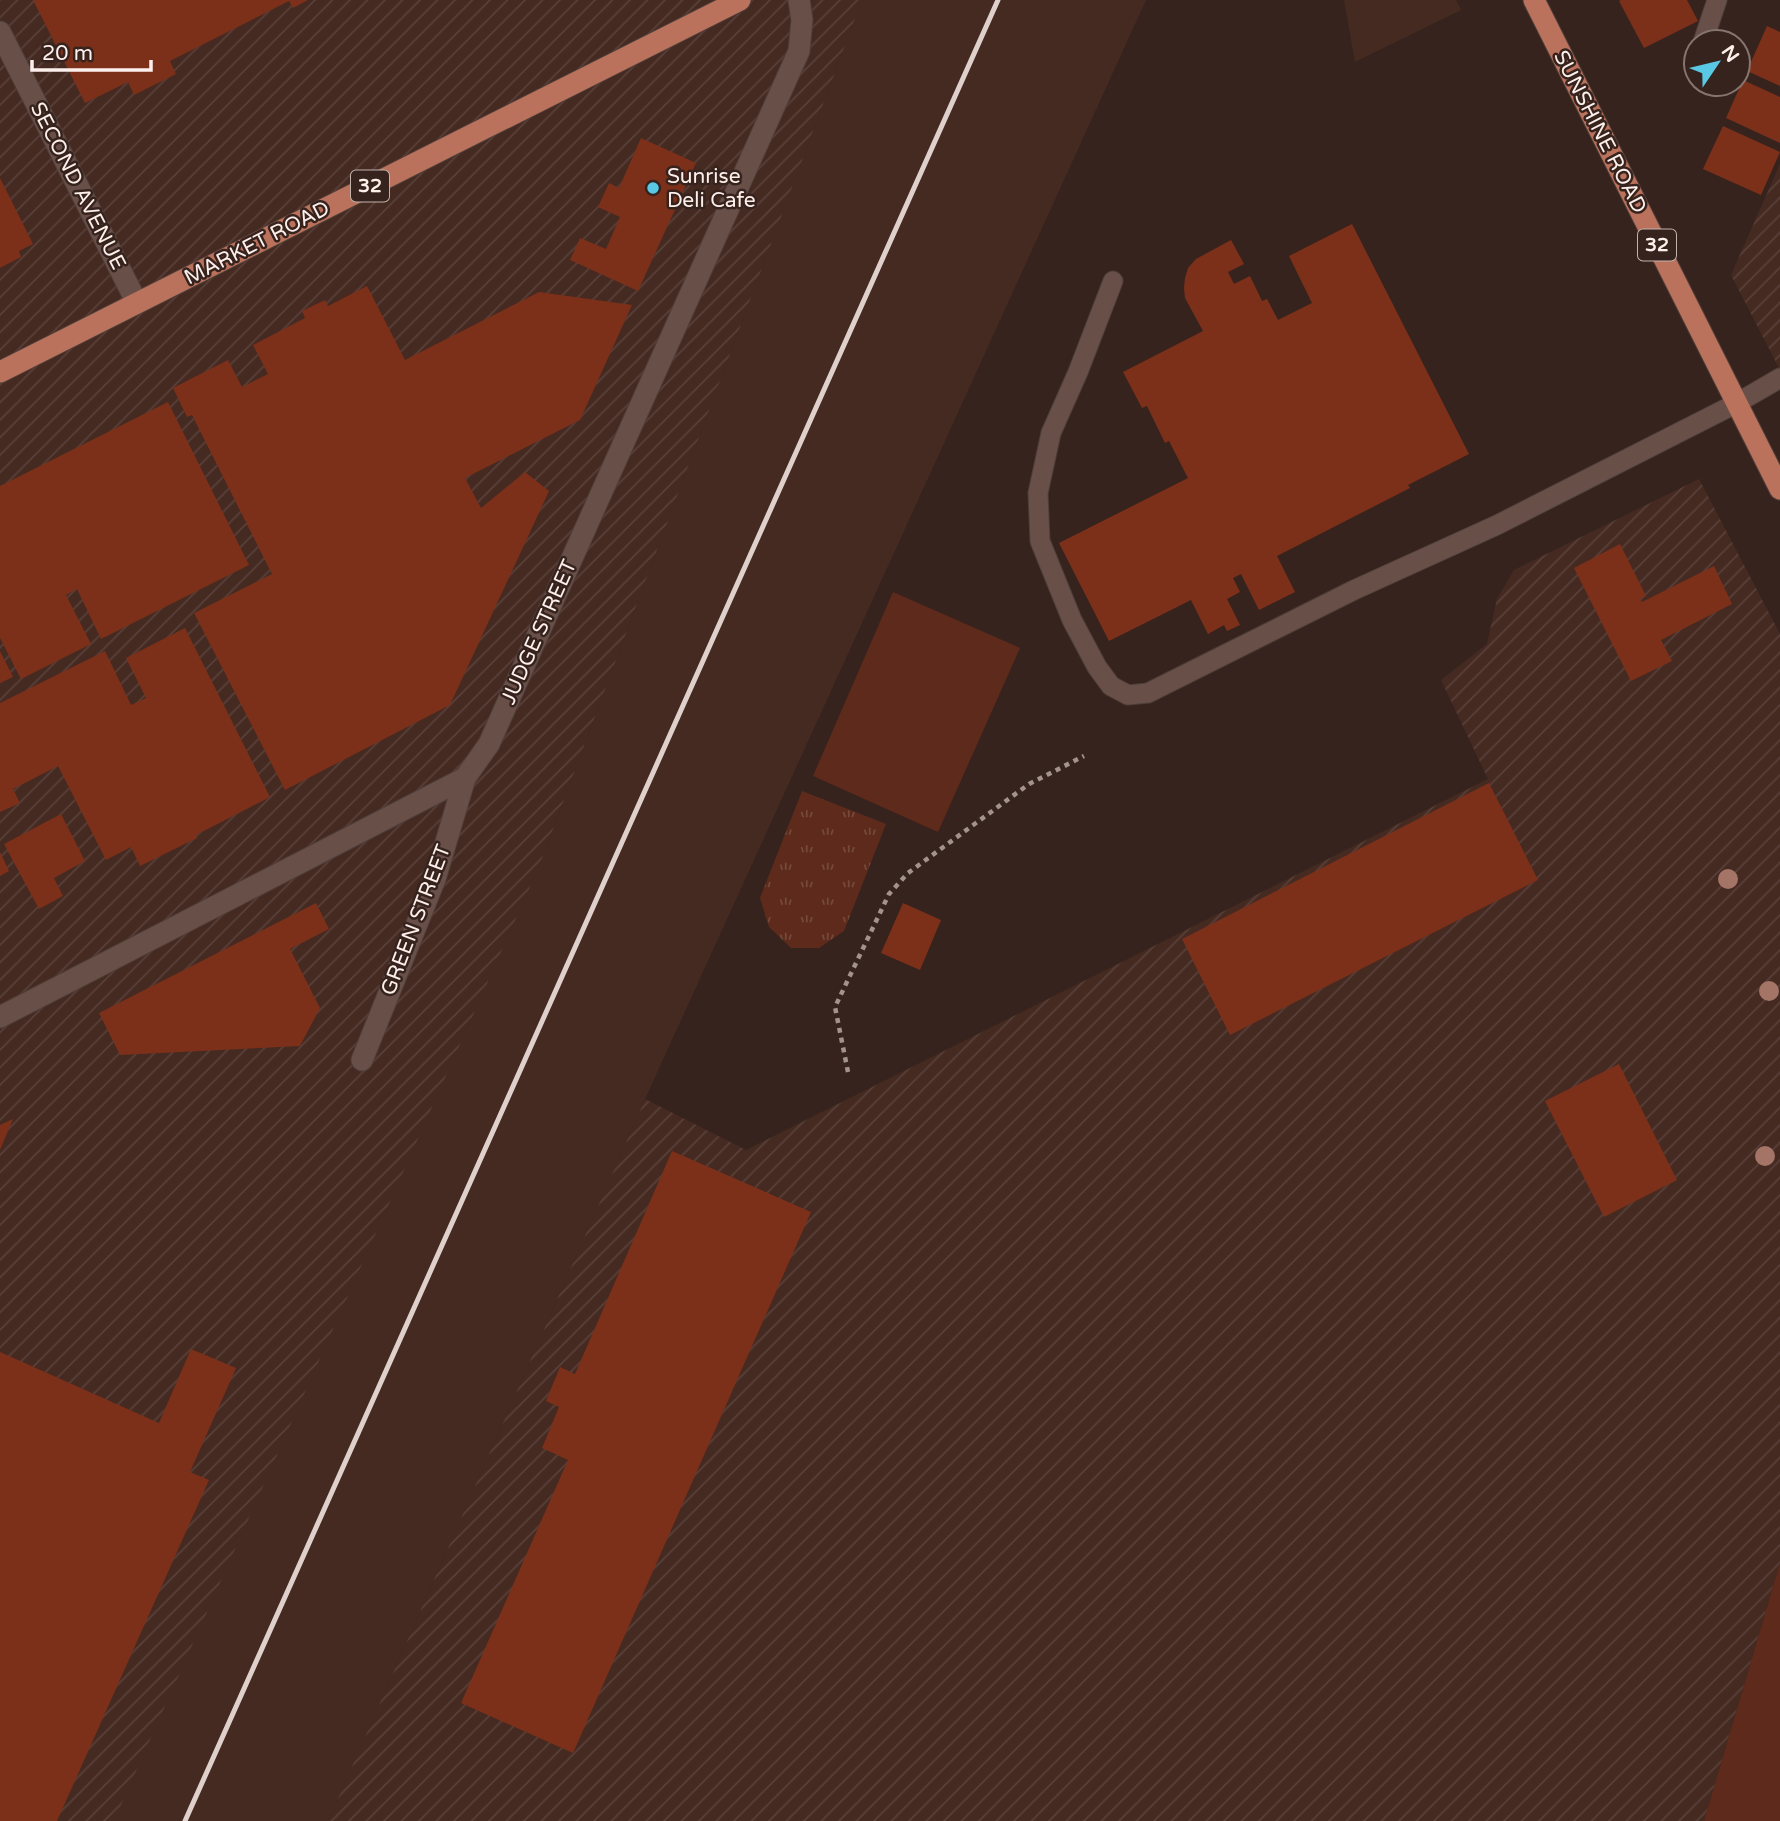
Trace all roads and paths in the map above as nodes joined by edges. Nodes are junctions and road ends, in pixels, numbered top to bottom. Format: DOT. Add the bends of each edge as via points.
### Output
graph roads {
  1 [pos="740,0"];
  2 [pos="799,0"];
  3 [pos="1717,0"];
  4 [pos="1530,1"];
  5 [pos="1708,28"];
  6 [pos="0,32"];
  7 [pos="1113,281"];
  8 [pos="137,303"];
  9 [pos="0,372"];
  10 [pos="1780,379"];
  11 [pos="1737,403"];
  12 [pos="1780,489"];
  13 [pos="1084,756"];
  14 [pos="465,778"];
  15 [pos="0,1017"];
  16 [pos="362,1060"];
  17 [pos="848,1072"];
  1 -- 8 [label="main road, MARKET ROAD / 32"];
  2 -- 14 [label="street, JUDGE STREET" via="799,51 489,744"];
  3 -- 5 [label="lane"];
  4 -- 11 [label="main road, SUNSHINE ROAD / 32"];
  6 -- 8 [label="street, SECOND AVENUE"];
  7 -- 11 [label="lane" via="1051,433 1038,493 1040,541 1072,620 1111,686 1128,695 1148,694"];
  8 -- 9 [label="main road, MARKET ROAD / 32"];
  10 -- 11 [label="lane"];
  11 -- 12 [label="main road, SUNSHINE ROAD / 32"];
  13 -- 17 [label="path" via="1029,784 908,873 889,894 835,1007"];
  14 -- 15 [label="street, JUDGE STREET"];
  14 -- 16 [label="street, GREEN STREET" via="435,879"];
}
